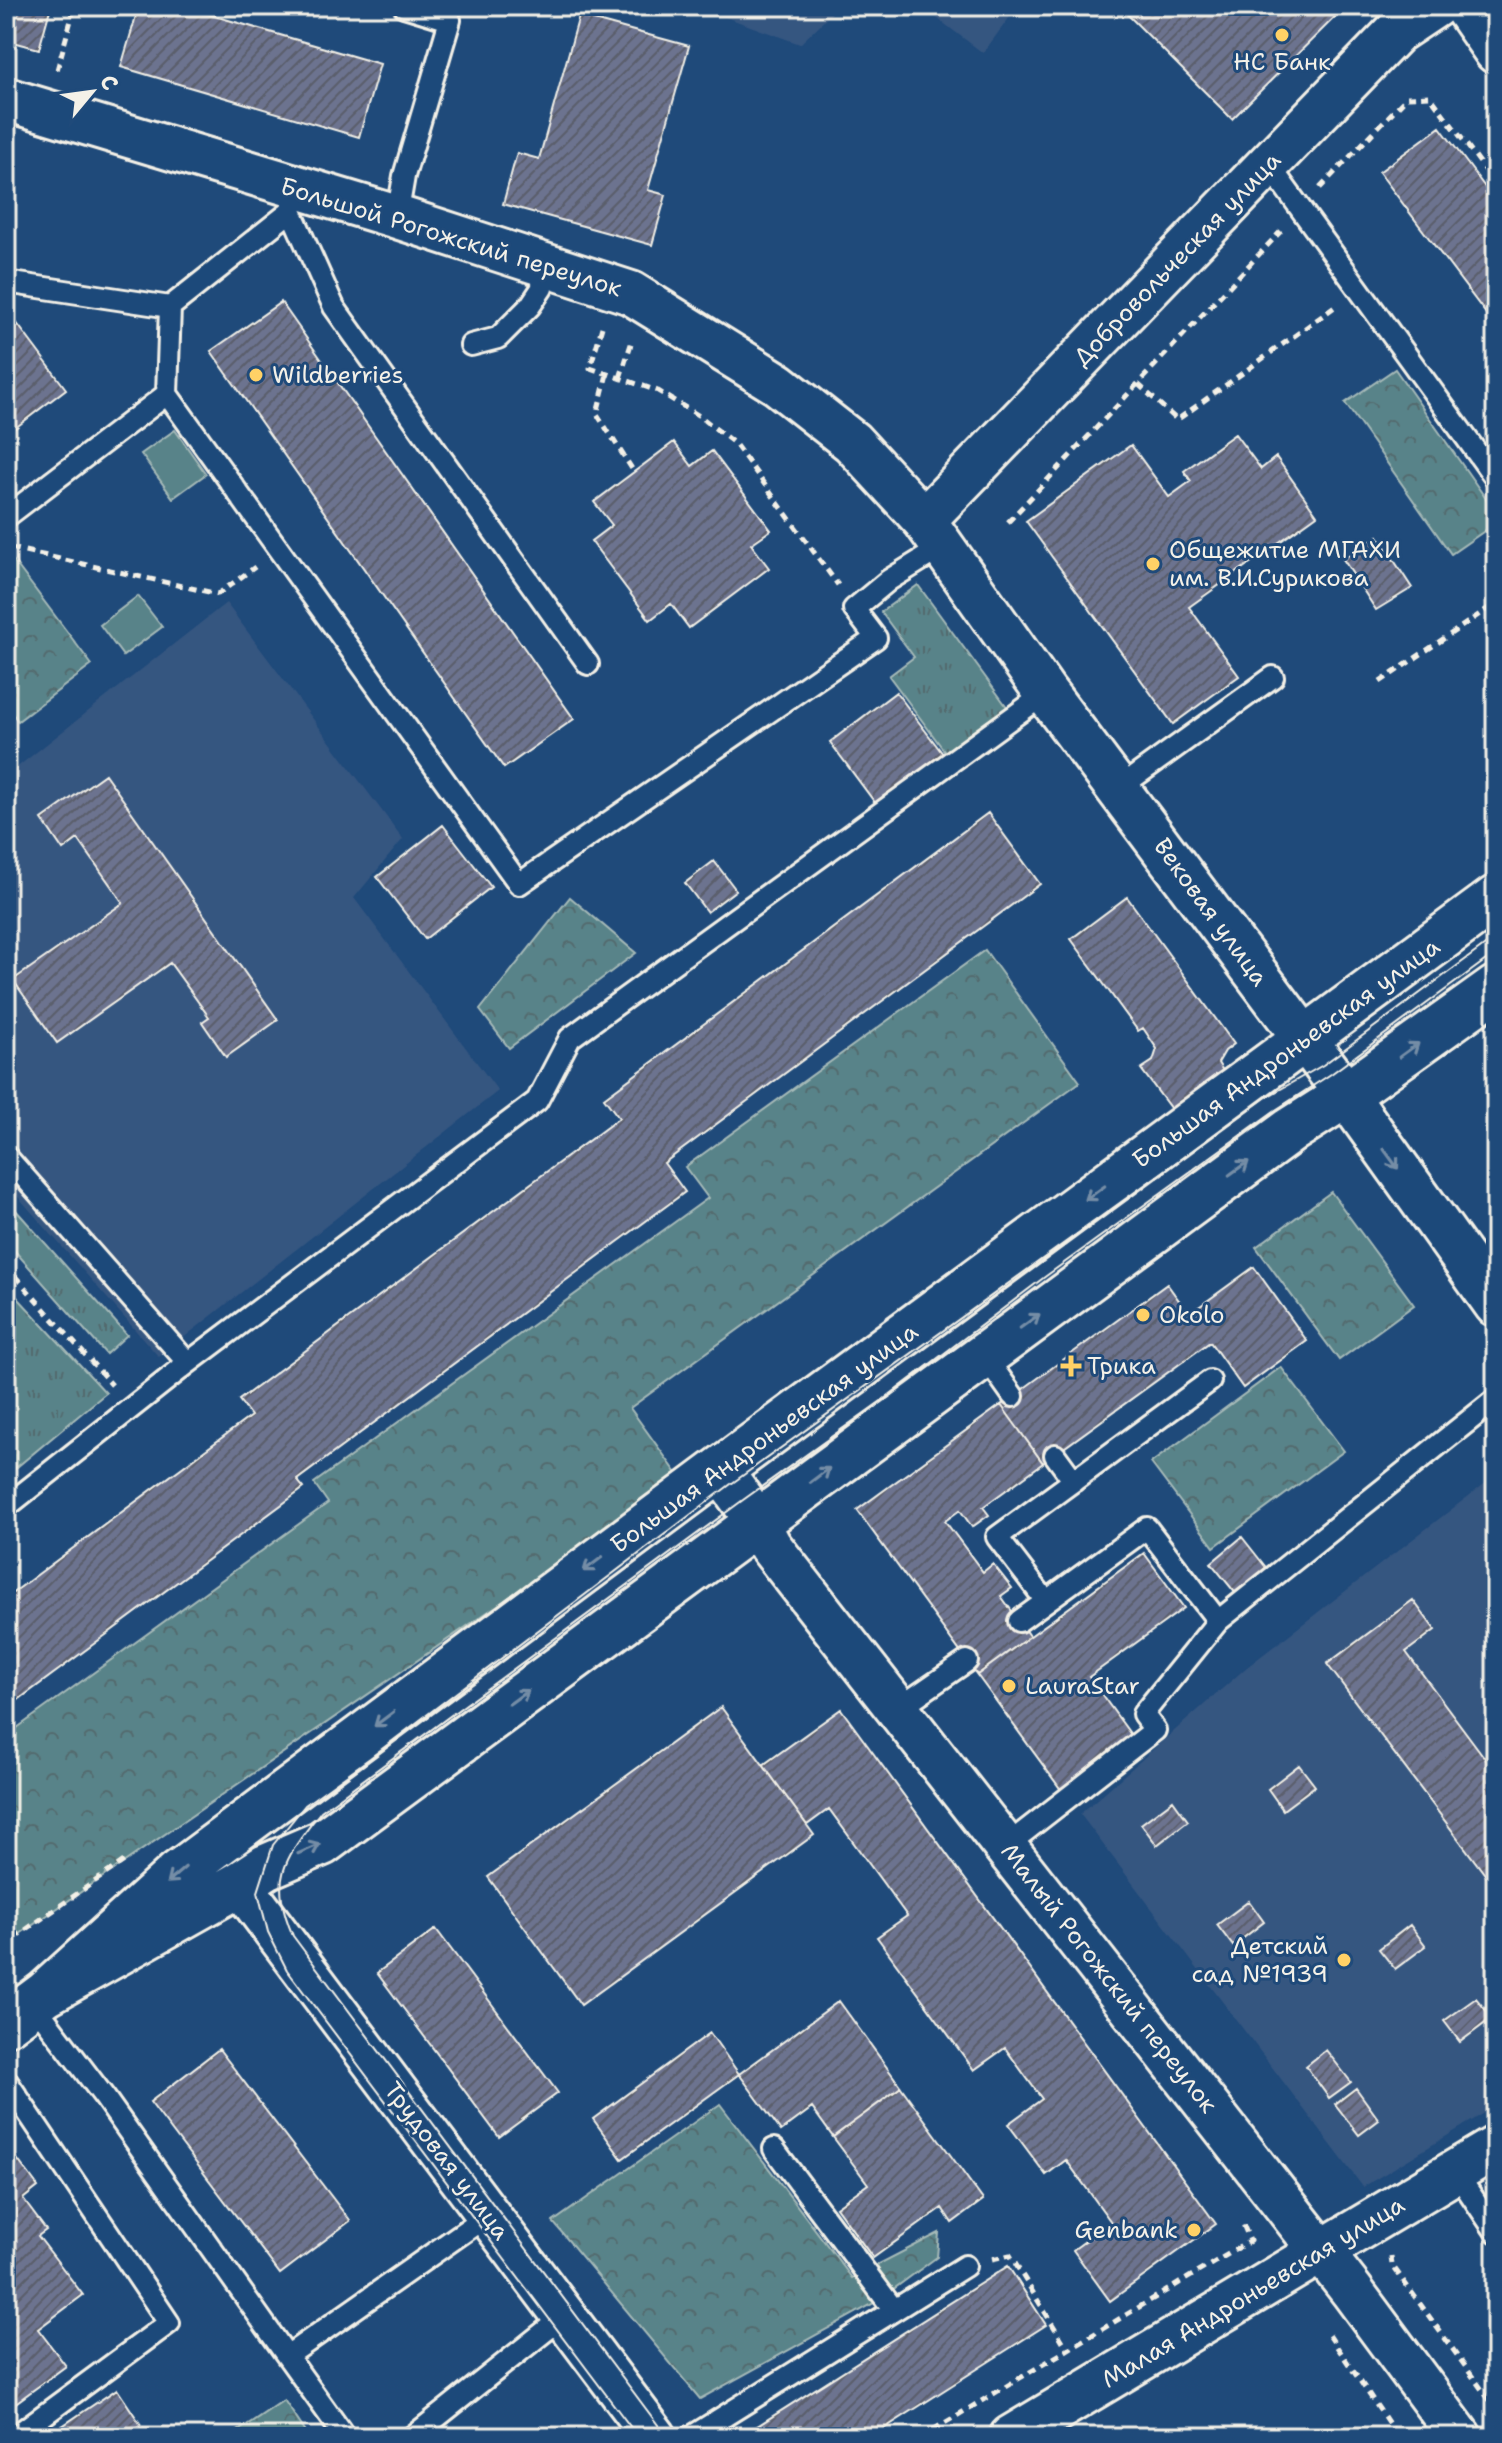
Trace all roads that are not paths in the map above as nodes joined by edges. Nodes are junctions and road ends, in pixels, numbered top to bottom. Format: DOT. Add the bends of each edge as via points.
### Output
graph roads {
  1 [pos="404,6"];
  2 [pos="1435,6"];
  3 [pos="1464,6"];
  4 [pos="1496,52"];
  5 [pos="6,99"];
  6 [pos="1269,165"];
  7 [pos="293,199"];
  8 [pos="397,217"];
  9 [pos="543,263"];
  10 [pos="6,282"];
  11 [pos="170,307"];
  12 [pos="471,345"];
  13 [pos="167,394"];
  14 [pos="1496,479"];
  15 [pos="6,517"];
  16 [pos="934,533"];
  17 [pos="588,664"];
  18 [pos="1273,677"];
  19 [pos="1046,693"];
  20 [pos="1119,788"];
  21 [pos="1496,898"];
  22 [pos="1496,988"];
  23 [pos="1304,1038"];
  24 [pos="1346,1095"];
  25 [pos="6,1156"];
  26 [pos="1496,1305"];
  27 [pos="984,1355"];
  28 [pos="188,1363"];
  29 [pos="1210,1381"];
  30 [pos="1013,1396"];
  31 [pos="1496,1399"];
  32 [pos="1055,1455"];
  33 [pos="720,1470"];
  34 [pos="1074,1481"];
  35 [pos="6,1507"];
  36 [pos="757,1521"];
  37 [pos="1046,1601"];
  38 [pos="1019,1621"];
  39 [pos="1218,1621"];
  40 [pos="967,1661"];
  41 [pos="899,1708"];
  42 [pos="1006,1846"];
  43 [pos="240,1884"];
  44 [pos="20,2010"];
  45 [pos="6,2080"];
  46 [pos="1496,2147"];
  47 [pos="774,2149"];
  48 [pos="1455,2171"];
  49 [pos="488,2215"];
  50 [pos="1496,2232"];
  51 [pos="1321,2251"];
  52 [pos="965,2266"];
  53 [pos="894,2310"];
  54 [pos="564,2316"];
  55 [pos="287,2356"];
  56 [pos="421,2434"];
  57 [pos="14,2437"];
  58 [pos="345,2437"];
  59 [pos="655,2437"];
  60 [pos="691,2437"];
  61 [pos="1011,2437"];
  62 [pos="1460,2437"];
  1 -- 8 [label="lane" via="450,20"];
  2 -- 6 [label="street, Добровольческая улица" via="1396,32"];
  3 -- 4 [label="street"];
  5 -- 7 [label="street, Большой Рогожский переулок"];
  6 -- 14 [label="lane"];
  6 -- 16 [label="street, Добровольческая улица"];
  7 -- 8 [label="street, Большой Рогожский переулок"];
  7 -- 11 [label="lane"];
  7 -- 17 [label="lane" via="334,307"];
  8 -- 9 [label="street, Большой Рогожский переулок"];
  9 -- 12 [label="lane" via="542,288 530,306 498,338"];
  9 -- 16 [label="street, Большой Рогожский переулок" via="631,293 778,384 852,442"];
  10 -- 11 [label="lane"];
  11 -- 13 [label="lane"];
  13 -- 15 [label="lane"];
  13 -- 16 [label="lane" via="519,884 876,638 854,609"];
  16 -- 19 [label="street, Вековая улица"];
  18 -- 20 [label="lane"];
  19 -- 20 [label="street, Вековая улица"];
  19 -- 28 [label="lane" via="570,1038 537,1101"];
  20 -- 23 [label="street, Вековая улица"];
  21 -- 23 [label="street, Большая Андроньевская улица"];
  24 -- 22 [label="street, one-way"];
  23 -- 24 [label="street, Вековая улица"];
  23 -- 33 [label="street, Большая Андроньевская улица, one-way"];
  24 -- 26 [label="street, Вековая улица, one-way"];
  27 -- 24 [label="street, one-way"];
  25 -- 28 [label="lane"];
  27 -- 30 [label="lane"];
  36 -- 27 [label="street, one-way"];
  28 -- 35 [label="lane"];
  29 -- 34 [label="lane"];
  31 -- 39 [label="lane"];
  32 -- 34 [label="lane"];
  33 -- 36 [label="street, Малый Рогожский переулок"];
  33 -- 44 [label="street, Большая Андроньевская улица, one-way" via="177,1874"];
  34 -- 37 [label="lane" via="997,1537"];
  36 -- 41 [label="street, Малый Рогожский переулок" via="770,1546"];
  43 -- 36 [label="street, one-way" via="322,1843"];
  37 -- 38 [label="lane"];
  37 -- 39 [label="lane" via="1147,1528"];
  39 -- 42 [label="lane" via="1143,1714 1155,1730"];
  40 -- 41 [label="lane"];
  41 -- 42 [label="street, Малый Рогожский переулок"];
  42 -- 51 [label="street, Малый Рогожский переулок"];
  43 -- 44 [label="street"];
  43 -- 49 [label="street, Трудовая улица"];
  44 -- 55 [label="lane" via="105,2098"];
  45 -- 57 [label="lane" via="169,2323"];
  46 -- 48 [label="street, Малая Андроньевская улица"];
  47 -- 53 [label="lane"];
  48 -- 50 [label="lane"];
  48 -- 51 [label="street, Малая Андроньевская улица"];
  49 -- 54 [label="street, Трудовая улица"];
  49 -- 55 [label="lane"];
  51 -- 61 [label="street, Малая Андроньевская улица"];
  51 -- 62 [label="street, Малый Рогожский переулок"];
  52 -- 53 [label="lane"];
  53 -- 60 [label="lane"];
  54 -- 56 [label="lane"];
  54 -- 59 [label="street, Трудовая улица"];
  55 -- 58 [label="lane"];
}
